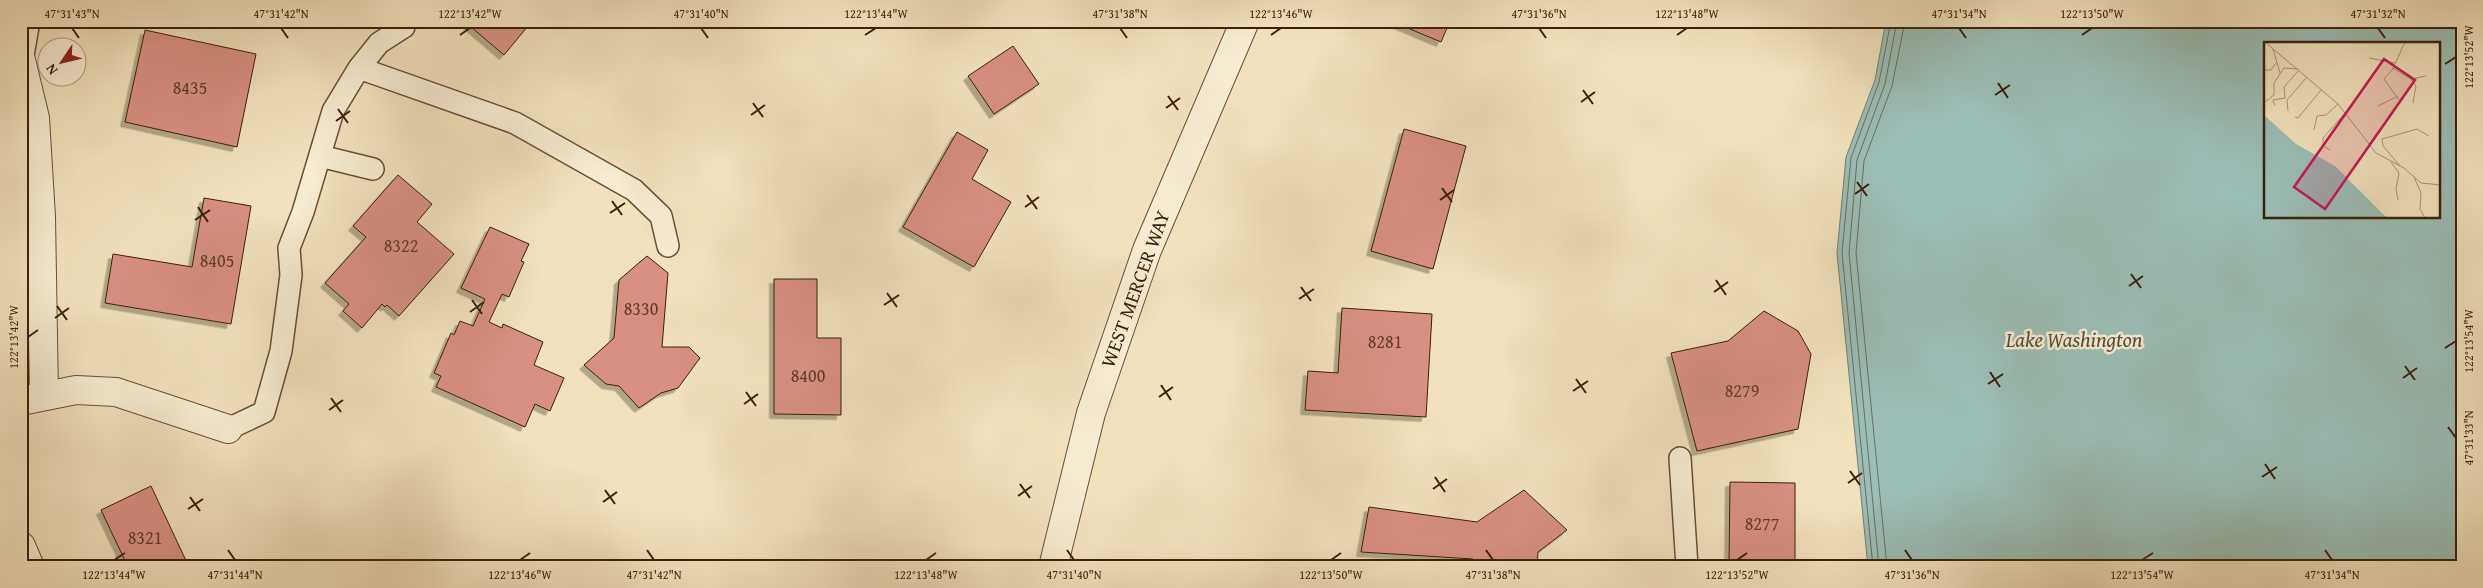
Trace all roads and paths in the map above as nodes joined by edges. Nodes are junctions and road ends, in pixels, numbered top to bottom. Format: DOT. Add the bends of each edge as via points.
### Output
graph roads {
  1 [pos="29,21"];
  2 [pos="1245,21"];
  3 [pos="404,27"];
  4 [pos="22,60"];
  5 [pos="359,68"];
  6 [pos="320,156"];
  7 [pos="373,168"];
  8 [pos="668,246"];
  9 [pos="33,398"];
  10 [pos="228,429"];
  11 [pos="1680,458"];
  12 [pos="21,546"];
  13 [pos="30,567"];
  14 [pos="1053,567"];
  15 [pos="1687,567"];
  1 -- 4 [label="lane"];
  2 -- 14 [label="street, WEST MERCER WAY" via="1147,250 1091,413"];
  3 -- 5 [label="lane" via="379,42"];
  4 -- 9 [label="street" via="35,118 41,217"];
  5 -- 6 [label="lane" via="333,111"];
  5 -- 8 [label="lane" via="515,123 634,190 661,216"];
  6 -- 7 [label="lane"];
  6 -- 10 [label="lane" via="289,248 291,274 280,351 264,412"];
  9 -- 10 [label="street" via="76,390 116,392"];
  11 -- 15 [label="lane"];
  12 -- 13 [label="street"];
}
